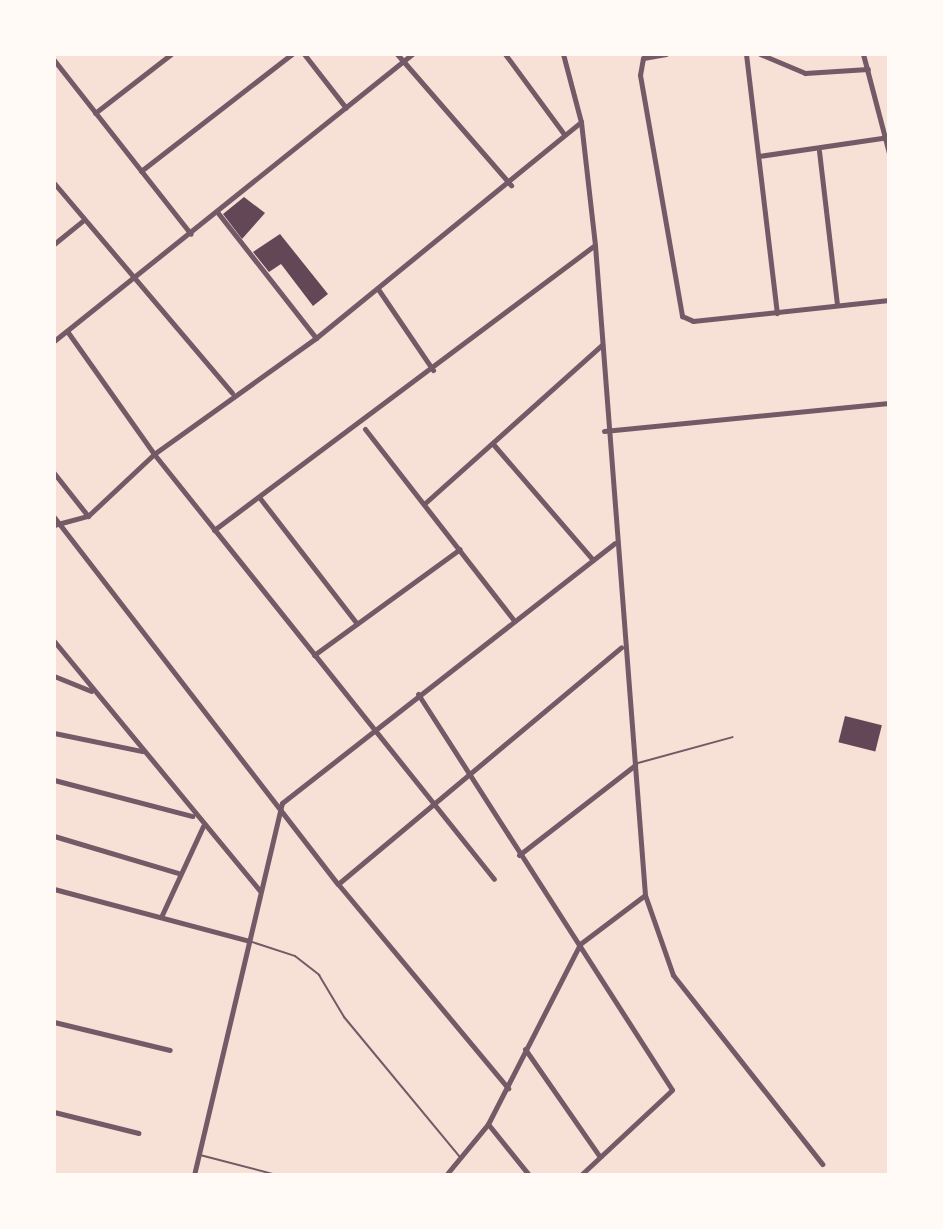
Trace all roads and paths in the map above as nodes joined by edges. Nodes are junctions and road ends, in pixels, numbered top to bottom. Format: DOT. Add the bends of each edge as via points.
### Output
graph roads {
  1 [pos="171,54"];
  2 [pos="292,54"];
  3 [pos="304,54"];
  4 [pos="397,54"];
  5 [pos="412,54"];
  6 [pos="505,54"];
  7 [pos="563,54"];
  8 [pos="666,54"];
  9 [pos="746,54"];
  10 [pos="760,54"];
  11 [pos="863,54"];
  12 [pos="54,60"];
  13 [pos="403,61"];
  14 [pos="868,69"];
  15 [pos="346,108"];
  16 [pos="95,113"];
  17 [pos="581,122"];
  18 [pos="564,134"];
  19 [pos="886,138"];
  20 [pos="819,151"];
  21 [pos="889,153"];
  22 [pos="759,156"];
  23 [pos="141,171"];
  24 [pos="54,183"];
  25 [pos="511,185"];
  26 [pos="218,213"];
  27 [pos="84,220"];
  28 [pos="191,234"];
  29 [pos="54,244"];
  30 [pos="595,245"];
  31 [pos="134,280"];
  32 [pos="378,289"];
  33 [pos="889,300"];
  34 [pos="837,305"];
  35 [pos="777,313"];
  36 [pos="67,331"];
  37 [pos="316,338"];
  38 [pos="54,341"];
  39 [pos="603,344"];
  40 [pos="433,370"];
  41 [pos="232,393"];
  42 [pos="889,403"];
  43 [pos="365,429"];
  44 [pos="604,431"];
  45 [pos="493,444"];
  46 [pos="154,454"];
  47 [pos="54,473"];
  48 [pos="259,497"];
  49 [pos="424,504"];
  50 [pos="88,516"];
  51 [pos="55,521"];
  52 [pos="214,530"];
  53 [pos="616,543"];
  54 [pos="460,549"];
  55 [pos="593,560"];
  56 [pos="513,619"];
  57 [pos="357,624"];
  58 [pos="54,641"];
  59 [pos="621,647"];
  60 [pos="314,655"];
  61 [pos="54,676"];
  62 [pos="92,691"];
  63 [pos="418,694"];
  64 [pos="371,727"];
  65 [pos="54,733"];
  66 [pos="733,737"];
  67 [pos="142,751"];
  68 [pos="635,764"];
  69 [pos="469,773"];
  70 [pos="54,780"];
  71 [pos="282,803"];
  72 [pos="432,806"];
  73 [pos="192,816"];
  74 [pos="203,826"];
  75 [pos="54,836"];
  76 [pos="519,855"];
  77 [pos="178,873"];
  78 [pos="494,879"];
  79 [pos="338,884"];
  80 [pos="54,889"];
  81 [pos="260,891"];
  82 [pos="645,895"];
  83 [pos="161,917"];
  84 [pos="246,940"];
  85 [pos="580,944"];
  86 [pos="54,1022"];
  87 [pos="524,1049"];
  88 [pos="170,1050"];
  89 [pos="508,1088"];
  90 [pos="54,1112"];
  91 [pos="488,1124"];
  92 [pos="138,1133"];
  93 [pos="199,1154"];
  94 [pos="600,1157"];
  95 [pos="460,1158"];
  96 [pos="822,1164"];
  97 [pos="194,1175"];
  98 [pos="277,1175"];
  99 [pos="446,1175"];
  100 [pos="529,1175"];
  101 [pos="581,1175"];
  1 -- 16 [label="street"];
  2 -- 23 [label="street"];
  3 -- 15 [label="street"];
  4 -- 13 [label="street"];
  5 -- 13 [label="street"];
  6 -- 18 [label="street"];
  7 -- 17 [label="street"];
  8 -- 35 [label="street" via="643,58 640,75 678,311 693,321"];
  9 -- 22 [label="street"];
  10 -- 14 [label="street" via="805,73"];
  11 -- 14 [label="street"];
  12 -- 16 [label="street"];
  13 -- 15 [label="street"];
  13 -- 25 [label="street"];
  14 -- 19 [label="street"];
  15 -- 26 [label="street"];
  16 -- 23 [label="street"];
  17 -- 18 [label="street"];
  17 -- 30 [label="street"];
  18 -- 25 [label="street"];
  19 -- 20 [label="street"];
  19 -- 21 [label="street"];
  20 -- 22 [label="street"];
  20 -- 34 [label="street"];
  22 -- 35 [label="street"];
  23 -- 28 [label="street"];
  24 -- 27 [label="street"];
  25 -- 32 [label="street"];
  26 -- 28 [label="street"];
  26 -- 37 [label="street"];
  27 -- 29 [label="street"];
  27 -- 31 [label="street"];
  28 -- 31 [label="street"];
  30 -- 39 [label="street"];
  30 -- 40 [label="street"];
  31 -- 36 [label="street"];
  31 -- 41 [label="street"];
  32 -- 37 [label="street"];
  32 -- 40 [label="street"];
  33 -- 34 [label="street"];
  34 -- 35 [label="street"];
  36 -- 38 [label="street"];
  36 -- 46 [label="street"];
  37 -- 41 [label="street"];
  39 -- 44 [label="street"];
  39 -- 45 [label="street"];
  40 -- 48 [label="street"];
  41 -- 46 [label="street"];
  42 -- 44 [label="street"];
  43 -- 49 [label="street"];
  44 -- 53 [label="street"];
  45 -- 49 [label="street"];
  45 -- 55 [label="street"];
  46 -- 50 [label="street"];
  46 -- 52 [label="street"];
  47 -- 50 [label="street"];
  48 -- 52 [label="street"];
  48 -- 57 [label="street"];
  49 -- 54 [label="street"];
  50 -- 51 [label="street"];
  51 -- 71 [label="street"];
  52 -- 60 [label="street"];
  53 -- 55 [label="street"];
  53 -- 59 [label="street"];
  54 -- 56 [label="street"];
  54 -- 57 [label="street"];
  55 -- 56 [label="street"];
  56 -- 63 [label="street"];
  57 -- 60 [label="street"];
  58 -- 62 [label="street"];
  59 -- 68 [label="street"];
  59 -- 69 [label="street"];
  60 -- 64 [label="street"];
  61 -- 62 [label="street"];
  62 -- 67 [label="street"];
  63 -- 64 [label="street"];
  63 -- 69 [label="street"];
  64 -- 71 [label="street"];
  64 -- 72 [label="street"];
  65 -- 67 [label="street"];
  66 -- 68 [label="lane"];
  67 -- 73 [label="street"];
  68 -- 76 [label="street"];
  68 -- 82 [label="street"];
  69 -- 72 [label="street"];
  69 -- 76 [label="street"];
  70 -- 73 [label="street"];
  71 -- 79 [label="street"];
  71 -- 81 [label="street"];
  72 -- 78 [label="street"];
  72 -- 79 [label="street"];
  73 -- 74 [label="street"];
  74 -- 77 [label="street"];
  74 -- 81 [label="street"];
  75 -- 77 [label="street"];
  76 -- 85 [label="street"];
  77 -- 83 [label="street"];
  79 -- 89 [label="street"];
  80 -- 83 [label="street"];
  81 -- 84 [label="street"];
  82 -- 85 [label="street"];
  82 -- 96 [label="street" via="673,975"];
  83 -- 84 [label="street"];
  84 -- 93 [label="street"];
  84 -- 95 [label="lane" via="295,956 319,975 344,1017"];
  85 -- 87 [label="street"];
  85 -- 94 [label="street" via="672,1090"];
  86 -- 88 [label="street"];
  87 -- 89 [label="street"];
  87 -- 94 [label="street"];
  89 -- 91 [label="street"];
  90 -- 92 [label="street"];
  91 -- 95 [label="street"];
  91 -- 100 [label="street"];
  93 -- 97 [label="street"];
  93 -- 98 [label="lane"];
  94 -- 101 [label="street"];
  95 -- 99 [label="street"];
}
